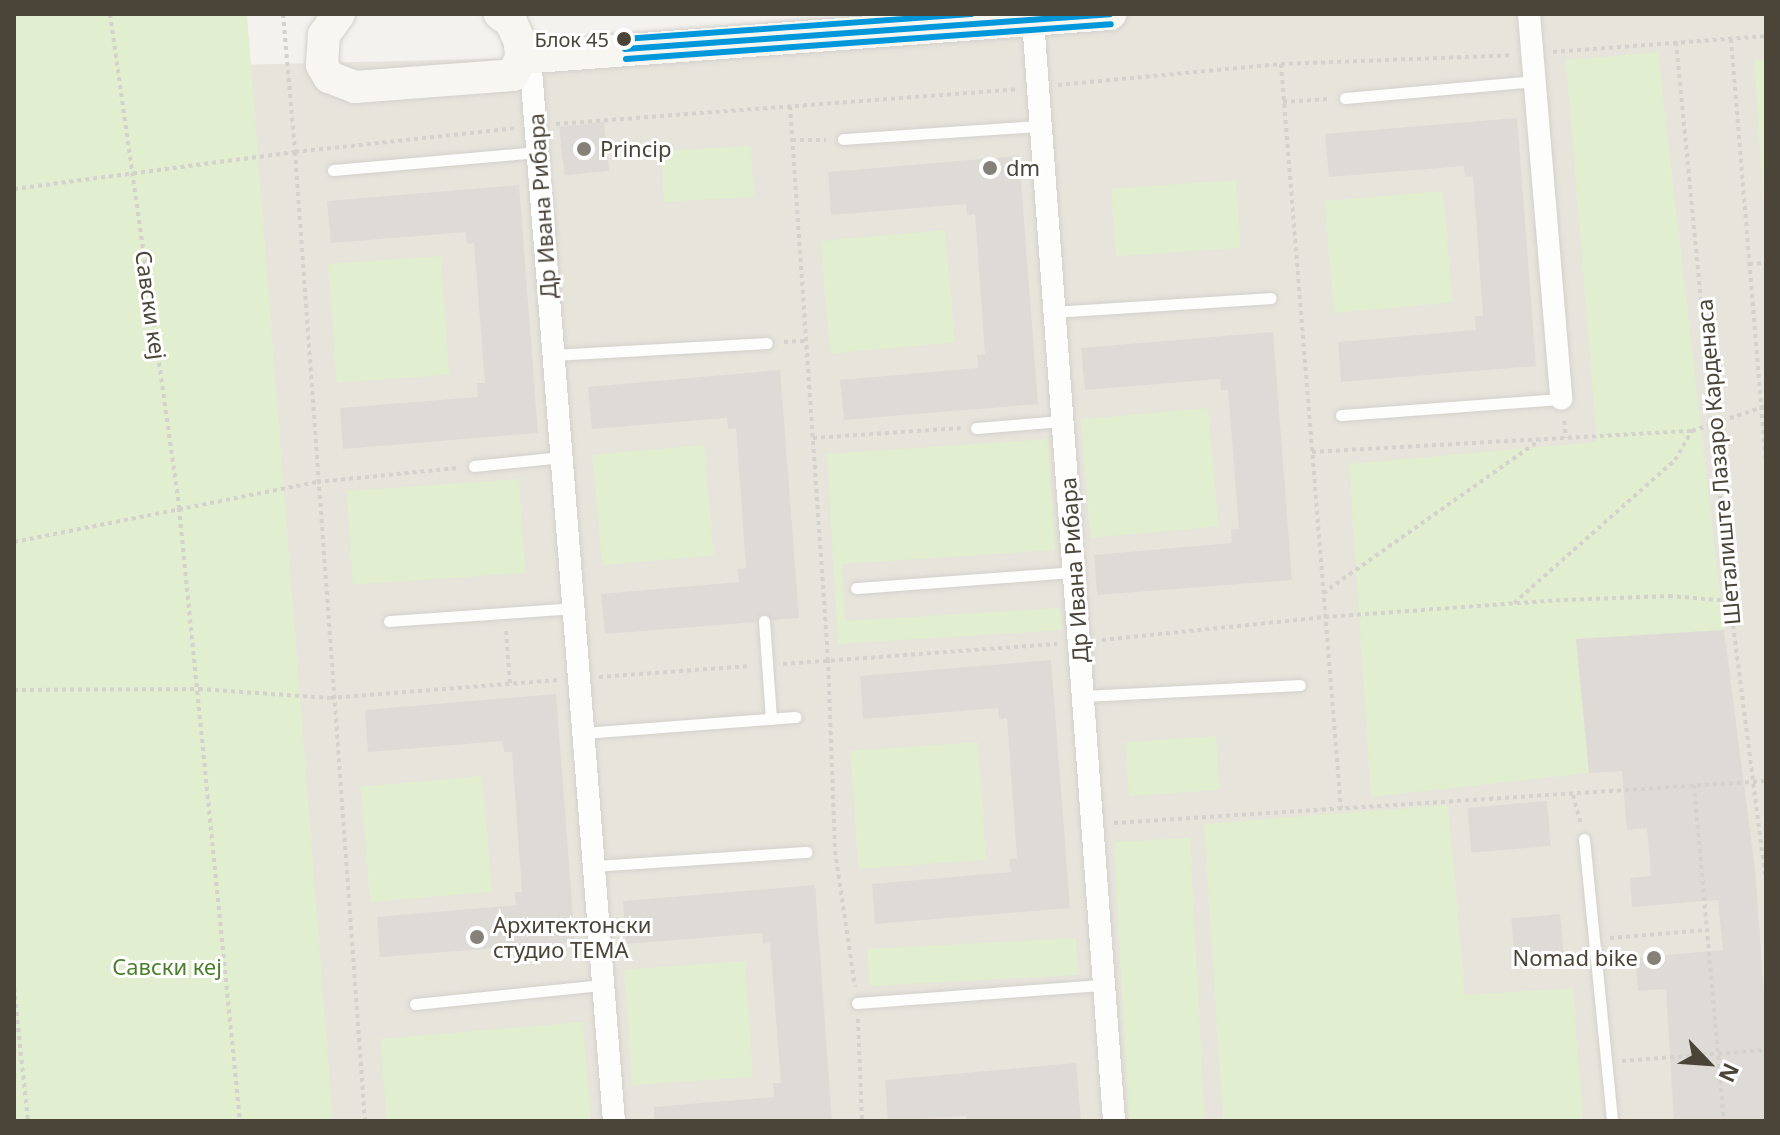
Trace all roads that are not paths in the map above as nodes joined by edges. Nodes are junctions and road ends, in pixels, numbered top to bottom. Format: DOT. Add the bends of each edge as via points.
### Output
graph roads {
  1 [pos="500,14"];
  2 [pos="1110,14"];
  3 [pos="1529,14"];
  4 [pos="331,16"];
  5 [pos="1033,20"];
  6 [pos="526,57"];
  7 [pos="1535,81"];
  8 [pos="1345,98"];
  9 [pos="1041,126"];
  10 [pos="843,139"];
  11 [pos="538,152"];
  12 [pos="333,170"];
  13 [pos="1271,298"];
  14 [pos="1054,312"];
  15 [pos="767,343"];
  16 [pos="554,355"];
  17 [pos="1561,399"];
  18 [pos="1341,415"];
  19 [pos="1062,421"];
  20 [pos="976,428"];
  21 [pos="562,457"];
  22 [pos="474,466"];
  23 [pos="1073,572"];
  24 [pos="856,588"];
  25 [pos="574,608"];
  26 [pos="389,621"];
  27 [pos="764,621"];
  28 [pos="1300,685"];
  29 [pos="1084,696"];
  30 [pos="795,717"];
  31 [pos="771,719"];
  32 [pos="581,733"];
  33 [pos="1584,839"];
  34 [pos="807,852"];
  35 [pos="594,866"];
  36 [pos="603,985"];
  37 [pos="1104,985"];
  38 [pos="857,1003"];
  39 [pos="415,1004"];
  40 [pos="614,1121"];
  41 [pos="1114,1121"];
  42 [pos="1612,1121"];
  1 -- 6 [label="street, Др Ивана Рибара" via="517,30"];
  2 -- 5 [label="street"];
  3 -- 7 [label="street"];
  4 -- 6 [label="street" via="322,65 329,77 355,87 498,79 513,75"];
  5 -- 6 [label="street"];
  5 -- 9 [label="street, Др Ивана Рибара"];
  6 -- 11 [label="street, Др Ивана Рибара"];
  7 -- 8 [label="lane"];
  7 -- 17 [label="street"];
  9 -- 10 [label="lane"];
  9 -- 14 [label="street, Др Ивана Рибара"];
  11 -- 12 [label="lane"];
  11 -- 16 [label="street, Др Ивана Рибара"];
  13 -- 14 [label="lane"];
  14 -- 19 [label="street, Др Ивана Рибара"];
  15 -- 16 [label="lane"];
  16 -- 21 [label="street, Др Ивана Рибара"];
  17 -- 18 [label="lane"];
  19 -- 20 [label="lane"];
  19 -- 23 [label="street, Др Ивана Рибара"];
  21 -- 22 [label="lane"];
  21 -- 25 [label="street, Др Ивана Рибара"];
  23 -- 24 [label="lane"];
  23 -- 29 [label="street, Др Ивана Рибара"];
  25 -- 26 [label="lane"];
  25 -- 32 [label="street, Др Ивана Рибара"];
  27 -- 31 [label="lane"];
  28 -- 29 [label="lane"];
  29 -- 37 [label="street, Др Ивана Рибара"];
  30 -- 31 [label="lane"];
  31 -- 32 [label="lane"];
  32 -- 35 [label="street, Др Ивана Рибара"];
  33 -- 42 [label="lane"];
  34 -- 35 [label="lane"];
  35 -- 36 [label="street, Др Ивана Рибара"];
  36 -- 39 [label="lane"];
  36 -- 40 [label="street, Др Ивана Рибара"];
  37 -- 38 [label="lane"];
  37 -- 41 [label="street, Др Ивана Рибара"];
}
